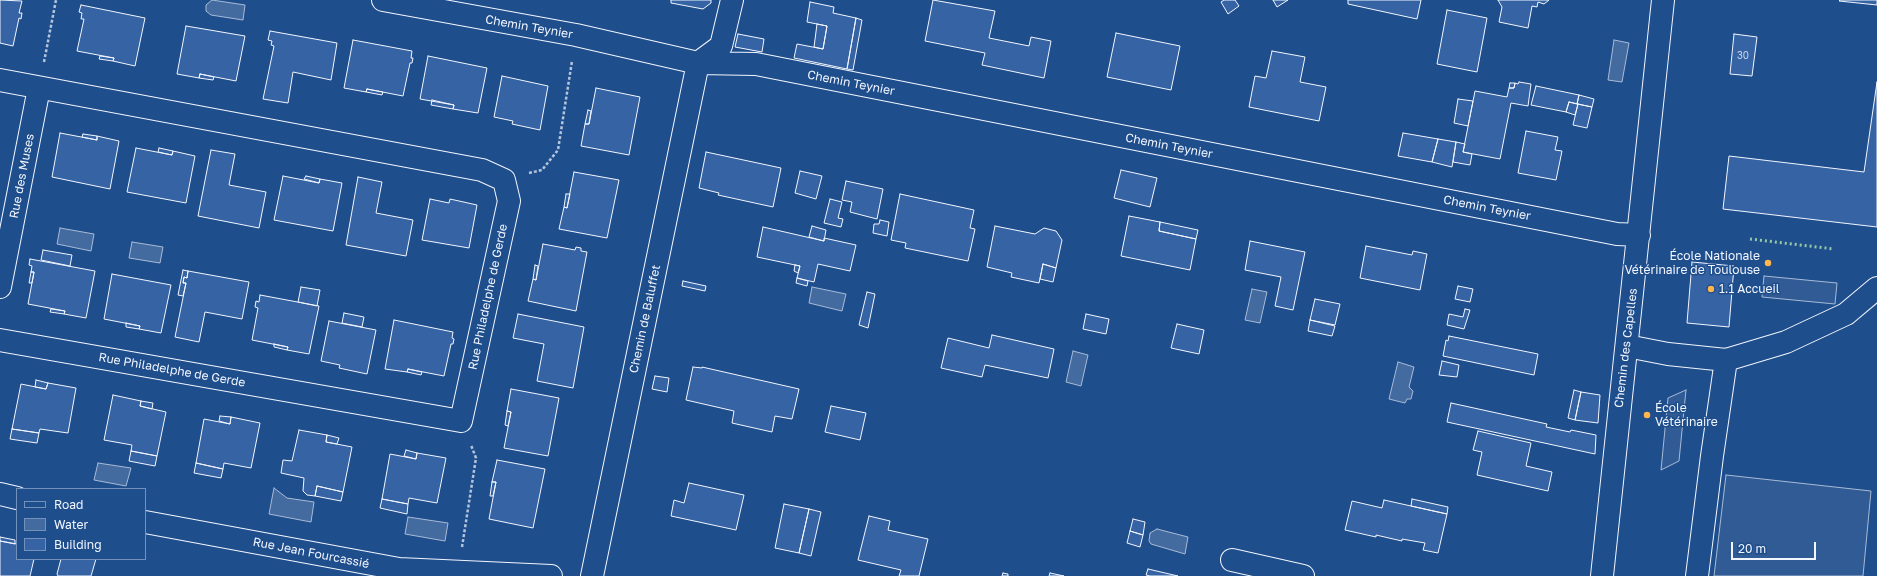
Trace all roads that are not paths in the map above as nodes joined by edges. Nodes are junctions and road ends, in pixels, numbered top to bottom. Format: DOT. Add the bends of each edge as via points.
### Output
graph roads {
  1 [pos="383,0"];
  2 [pos="732,0"];
  3 [pos="1663,0"];
  4 [pos="475,9"];
  5 [pos="698,63"];
  6 [pos="0,80"];
  7 [pos="38,88"];
  8 [pos="1639,235"];
  9 [pos="0,287"];
  10 [pos="1877,288"];
  11 [pos="0,340"];
  12 [pos="1627,346"];
  13 [pos="1726,360"];
  14 [pos="0,494"];
  15 [pos="16,498"];
  16 [pos="146,522"];
  17 [pos="1232,560"];
  18 [pos="551,576"];
  19 [pos="592,576"];
  20 [pos="1303,576"];
  21 [pos="1602,576"];
  22 [pos="1697,576"];
  1 -- 4 [label="street, Chemin Teynier"];
  2 -- 5 [label="street" via="721,46"];
  3 -- 8 [label="street, Chemin des Capelles"];
  4 -- 5 [label="street, Chemin Teynier" via="576,36"];
  5 -- 8 [label="street, Chemin Teynier" via="756,64 1609,232"];
  5 -- 19 [label="street, Chemin de Baluffet"];
  6 -- 7 [label="street"];
  7 -- 9 [label="street, Rue des Muses"];
  7 -- 11 [label="street, Rue Philadelphe de Gerde" via="482,170 504,180 509,201 461,421"];
  8 -- 12 [label="street, Chemin des Capelles"];
  10 -- 13 [label="street" via="1846,314 1786,342"];
  12 -- 13 [label="street" via="1668,354"];
  12 -- 21 [label="street, Chemin des Capelles"];
  13 -- 22 [label="street"];
  14 -- 15 [label="street"];
  16 -- 18 [label="street, Rue Jean Fourcassié" via="398,569"];
  17 -- 20 [label="street"];
}
